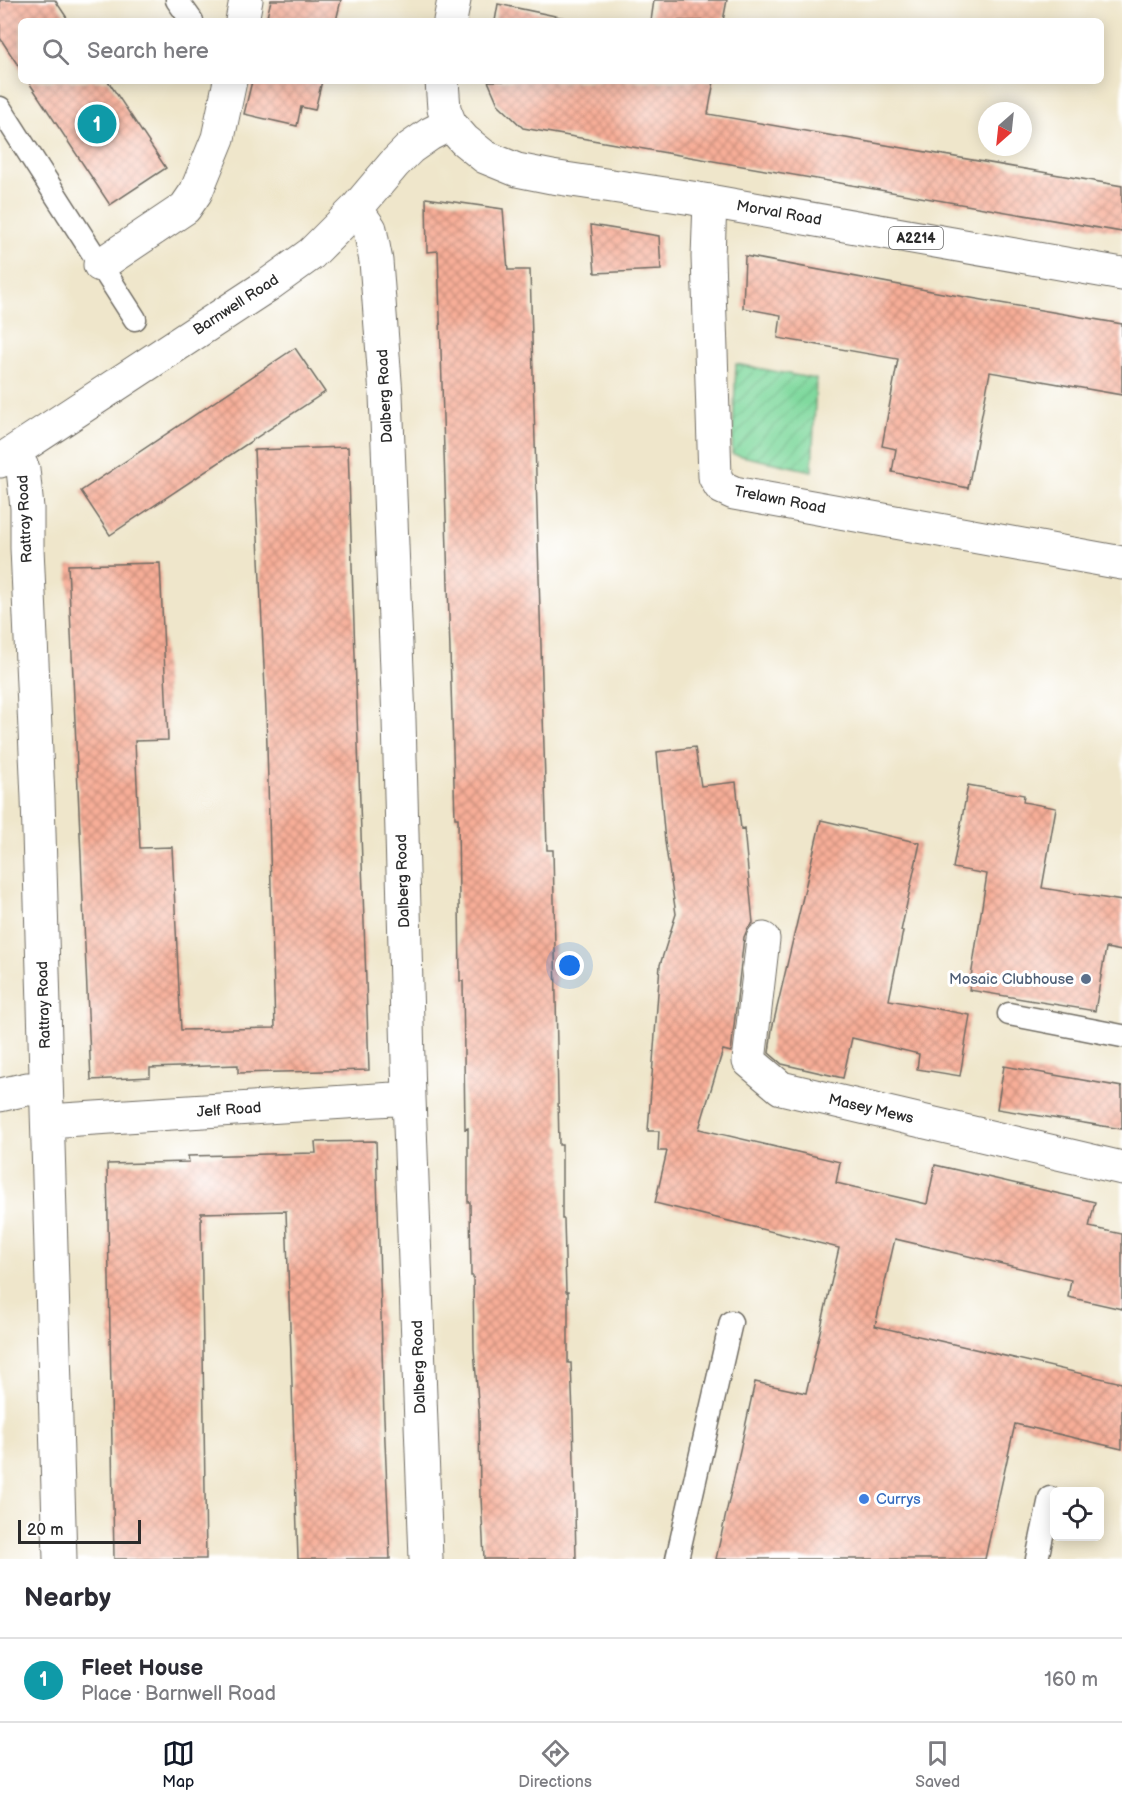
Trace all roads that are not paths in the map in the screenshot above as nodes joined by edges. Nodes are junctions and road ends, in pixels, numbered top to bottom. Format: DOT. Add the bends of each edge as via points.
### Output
graph roads {
  1 [pos="177,0"];
  2 [pos="246,0"];
  3 [pos="454,0"];
  4 [pos="190,18"];
  5 [pos="243,18"];
  6 [pos="451,18"];
  7 [pos="229,84"];
  8 [pos="442,84"];
  9 [pos="0,108"];
  10 [pos="450,124"];
  11 [pos="710,201"];
  12 [pos="356,209"];
  13 [pos="100,265"];
  14 [pos="1122,274"];
  15 [pos="135,319"];
  16 [pos="7,457"];
  17 [pos="1122,562"];
  18 [pos="763,939"];
  19 [pos="1009,1014"];
  20 [pos="1122,1036"];
  21 [pos="46,1088"];
  22 [pos="0,1095"];
  23 [pos="409,1098"];
  24 [pos="48,1121"];
  25 [pos="1122,1168"];
  26 [pos="730,1322"];
  27 [pos="1050,1498"];
  28 [pos="60,1559"];
  29 [pos="426,1559"];
  30 [pos="677,1559"];
  31 [pos="1037,1559"];
  1 -- 4 [label="lane"];
  2 -- 5 [label="street"];
  3 -- 6 [label="street"];
  7 -- 13 [label="street" via="218,138 196,192 184,208"];
  8 -- 10 [label="street" via="444,109"];
  9 -- 13 [label="lane"];
  10 -- 11 [label="street, Morval Road / A2214" via="485,157 517,170"];
  10 -- 12 [label="street, Barnwell Road" via="410,148"];
  11 -- 14 [label="street, Morval Road / A2214"];
  11 -- 17 [label="street, Trelawn Road" via="713,431 716,477 721,487 734,493"];
  12 -- 16 [label="street, Barnwell Road" via="311,254 268,285"];
  12 -- 23 [label="street, Dalberg Road" via="370,229 376,261 386,395"];
  13 -- 15 [label="lane"];
  16 -- 21 [label="street, Rattray Road" via="23,469 27,508"];
  18 -- 25 [label="street, Masey Mews" via="749,1061 781,1088"];
  19 -- 20 [label="lane"];
  21 -- 22 [label="street"];
  21 -- 24 [label="street, Rattray Road"];
  23 -- 24 [label="street, Jelf Road"];
  23 -- 29 [label="street, Dalberg Road"];
  24 -- 28 [label="street, Rattray Road"];
  26 -- 30 [label="lane"];
  27 -- 31 [label="lane"];
}
